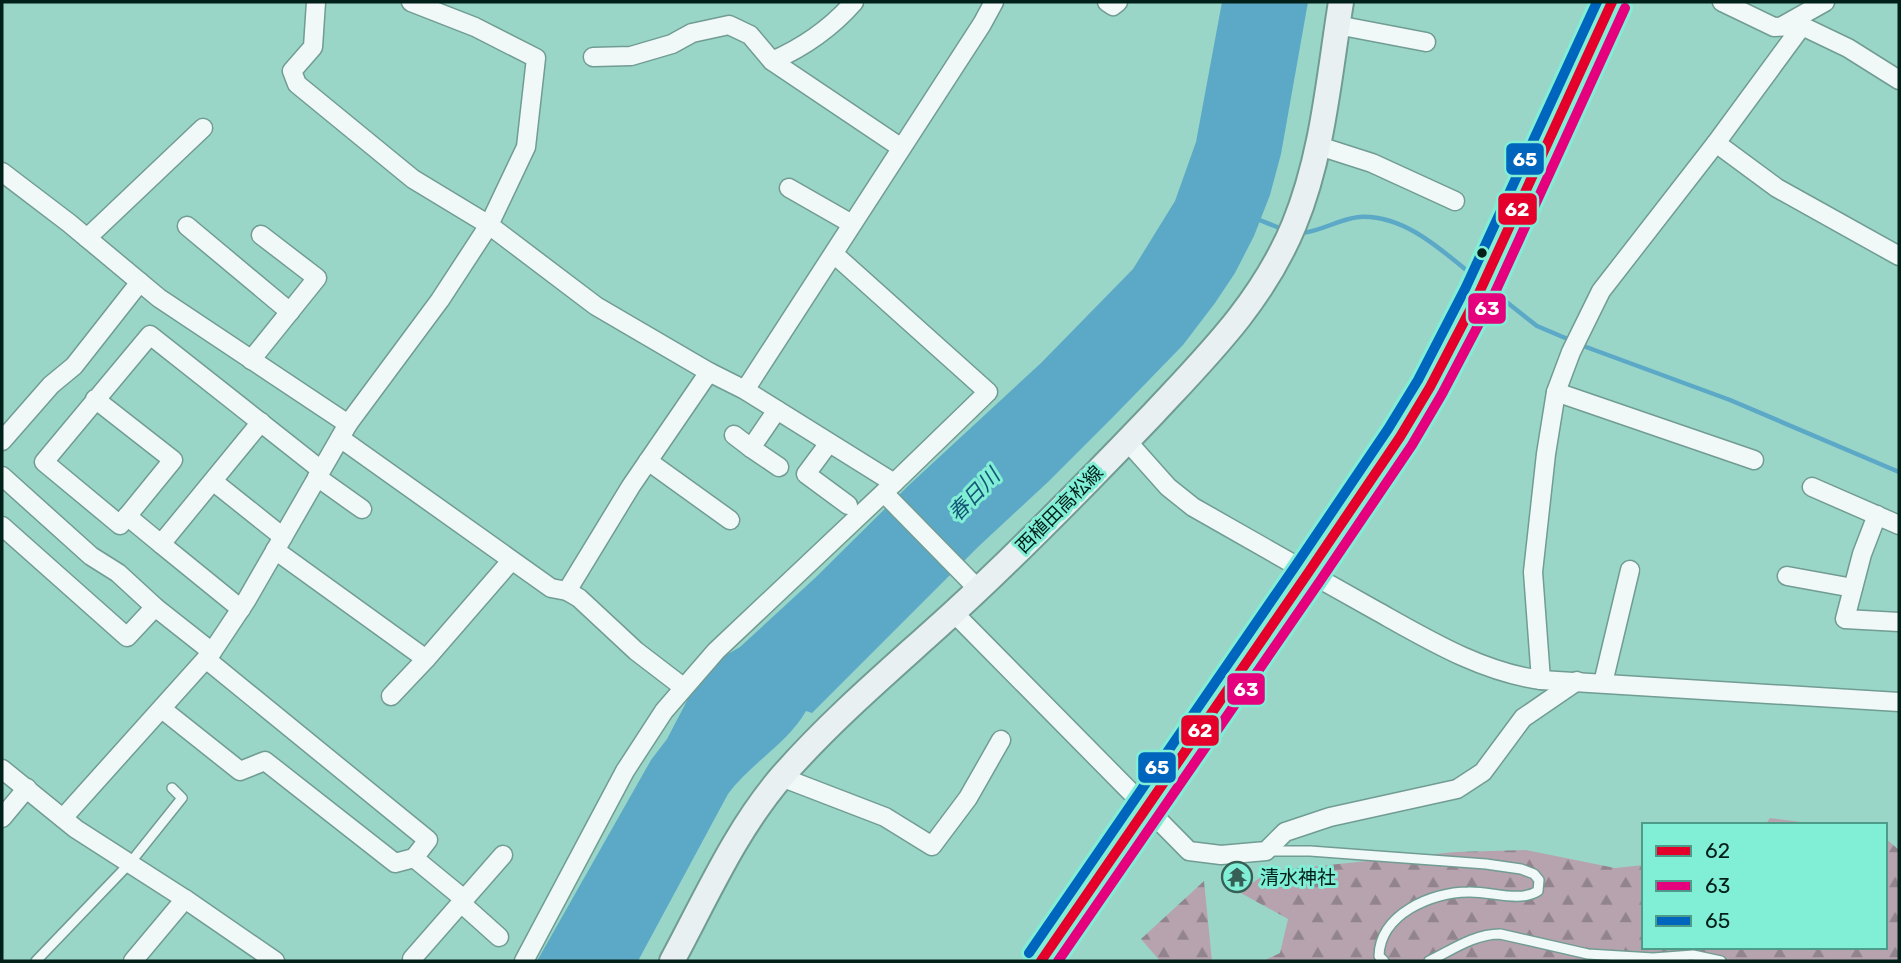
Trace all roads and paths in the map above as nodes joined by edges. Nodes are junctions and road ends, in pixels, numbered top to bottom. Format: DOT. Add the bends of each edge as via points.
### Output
graph roads {
  1 [pos="316,2"];
  2 [pos="411,2"];
  3 [pos="854,2"];
  4 [pos="993,2"];
  5 [pos="1107,2"];
  6 [pos="1118,2"];
  7 [pos="1612,2"];
  8 [pos="1723,2"];
  9 [pos="1825,2"];
  10 [pos="1339,13"];
  11 [pos="1802,26"];
  12 [pos="1781,27"];
  13 [pos="1426,42"];
  14 [pos="593,57"];
  15 [pos="772,61"];
  16 [pos="1899,80"];
  17 [pos="203,128"];
  18 [pos="1716,143"];
  19 [pos="1319,146"];
  20 [pos="900,148"];
  21 [pos="2,172"];
  22 [pos="789,188"];
  23 [pos="1455,201"];
  24 [pos="852,224"];
  25 [pos="489,225"];
  26 [pos="187,226"];
  27 [pos="261,234"];
  28 [pos="87,238"];
  29 [pos="834,254"];
  30 [pos="1899,256"];
  31 [pos="140,282"];
  32 [pos="290,312"];
  33 [pos="251,359"];
  34 [pos="709,372"];
  35 [pos="745,390"];
  36 [pos="1556,393"];
  37 [pos="95,400"];
  38 [pos="777,410"];
  39 [pos="261,422"];
  40 [pos="344,431"];
  41 [pos="734,436"];
  42 [pos="2,440"];
  43 [pos="1127,441"];
  44 [pos="829,443"];
  45 [pos="751,448"];
  46 [pos="1754,460"];
  47 [pos="648,461"];
  48 [pos="779,467"];
  49 [pos="319,474"];
  50 [pos="2,476"];
  51 [pos="214,482"];
  52 [pos="1812,486"];
  53 [pos="889,488"];
  54 [pos="848,505"];
  55 [pos="362,509"];
  56 [pos="1877,515"];
  57 [pos="127,516"];
  58 [pos="730,520"];
  59 [pos="1899,525"];
  60 [pos="2,526"];
  61 [pos="161,544"];
  62 [pos="279,544"];
  63 [pos="511,561"];
  64 [pos="1630,569"];
  65 [pos="1308,573"];
  66 [pos="1787,576"];
  67 [pos="1853,588"];
  68 [pos="978,589"];
  69 [pos="567,591"];
  70 [pos="155,607"];
  71 [pos="241,609"];
  72 [pos="954,613"];
  73 [pos="1899,622"];
  74 [pos="209,656"];
  75 [pos="426,659"];
  76 [pos="1541,680"];
  77 [pos="1577,681"];
  78 [pos="1603,683"];
  79 [pos="683,687"];
  80 [pos="391,696"];
  81 [pos="1899,702"];
  82 [pos="162,709"];
  83 [pos="1000,740"];
  84 [pos="2,769"];
  85 [pos="781,777"];
  86 [pos="27,788"];
  87 [pos="172,789"];
  88 [pos="1147,810"];
  89 [pos="2,818"];
  90 [pos="63,818"];
  91 [pos="1266,851"];
  92 [pos="503,855"];
  93 [pos="414,859"];
  94 [pos="130,863"];
  95 [pos="185,899"];
  96 [pos="463,901"];
  97 [pos="499,937"];
  98 [pos="144,957"];
  99 [pos="36,961"];
  100 [pos="275,961"];
  101 [pos="414,961"];
  102 [pos="524,961"];
  103 [pos="672,961"];
  104 [pos="1041,961"];
  105 [pos="1384,961"];
  106 [pos="1429,961"];
  107 [pos="1721,961"];
  1 -- 25 [label="street" via="313,47 292,71 297,84 413,179"];
  2 -- 25 [label="street" via="536,58 526,147"];
  3 -- 15 [label="street" via="798,50"];
  4 -- 20 [label="street"];
  5 -- 6 [label="street" via="1113,6"];
  7 -- 65 [label="main road" via="1458,335 1406,427"];
  8 -- 12 [label="street"];
  9 -- 12 [label="street"];
  10 -- 13 [label="street"];
  10 -- 19 [label="main road, 西植田高松線"];
  11 -- 12 [label="street"];
  11 -- 16 [label="street"];
  11 -- 18 [label="street"];
  14 -- 15 [label="street" via="631,56 692,33 729,25 750,35"];
  15 -- 20 [label="street"];
  17 -- 28 [label="street"];
  18 -- 30 [label="street" via="1777,188"];
  18 -- 36 [label="street" via="1601,291"];
  19 -- 23 [label="street" via="1372,163"];
  19 -- 43 [label="main road, 西植田高松線" via="1294,225 1239,321"];
  20 -- 24 [label="street"];
  21 -- 28 [label="street"];
  22 -- 24 [label="street"];
  24 -- 29 [label="street"];
  25 -- 34 [label="street" via="596,306"];
  25 -- 40 [label="street"];
  26 -- 32 [label="street"];
  27 -- 32 [label="street" via="317,278"];
  28 -- 31 [label="street"];
  29 -- 35 [label="street"];
  29 -- 53 [label="street" via="988,392"];
  31 -- 33 [label="street"];
  31 -- 42 [label="street" via="74,366"];
  32 -- 33 [label="street"];
  33 -- 40 [label="street"];
  34 -- 35 [label="street"];
  34 -- 47 [label="street"];
  35 -- 38 [label="street"];
  36 -- 46 [label="street"];
  36 -- 76 [label="street" via="1533,572"];
  37 -- 39 [label="street" via="150,335"];
  37 -- 57 [label="street" via="173,460"];
  37 -- 57 [label="street" via="44,463 120,525"];
  38 -- 44 [label="street"];
  38 -- 45 [label="street"];
  39 -- 49 [label="street"];
  39 -- 51 [label="street"];
  40 -- 49 [label="street"];
  40 -- 63 [label="street"];
  41 -- 45 [label="street"];
  43 -- 65 [label="street" via="1194,507"];
  43 -- 68 [label="main road, 西植田高松線"];
  44 -- 53 [label="street"];
  44 -- 54 [label="street" via="806,474"];
  45 -- 48 [label="street"];
  47 -- 58 [label="street"];
  47 -- 69 [label="street"];
  49 -- 55 [label="street"];
  49 -- 62 [label="street"];
  50 -- 70 [label="street"];
  51 -- 61 [label="street"];
  51 -- 62 [label="street"];
  52 -- 56 [label="street"];
  53 -- 68 [label="street"];
  53 -- 79 [label="street"];
  56 -- 59 [label="street"];
  56 -- 67 [label="street"];
  57 -- 61 [label="street"];
  60 -- 70 [label="street" via="127,637"];
  61 -- 71 [label="street"];
  62 -- 71 [label="street"];
  62 -- 75 [label="street"];
  63 -- 69 [label="street" via="551,588"];
  63 -- 75 [label="street"];
  64 -- 78 [label="street"];
  65 -- 76 [label="street" via="1485,666"];
  65 -- 88 [label="main road"];
  66 -- 67 [label="street"];
  67 -- 73 [label="street" via="1845,619"];
  68 -- 72 [label="main road, 西植田高松線"];
  69 -- 79 [label="street"];
  70 -- 74 [label="street"];
  71 -- 74 [label="street"];
  72 -- 85 [label="main road, 西植田高松線" via="859,696"];
  72 -- 88 [label="street"];
  74 -- 82 [label="street"];
  74 -- 93 [label="street" via="428,840"];
  75 -- 80 [label="street"];
  76 -- 77 [label="street"];
  77 -- 78 [label="street"];
  77 -- 91 [label="street" via="1523,718 1483,772 1457,789 1330,817 1285,832"];
  78 -- 81 [label="street"];
  79 -- 102 [label="street" via="625,771"];
  82 -- 90 [label="street"];
  82 -- 93 [label="street" via="240,771 265,761 395,863"];
  83 -- 85 [label="street" via="968,798 933,846 885,817"];
  84 -- 86 [label="street"];
  85 -- 103 [label="main road, 西植田高松線" via="753,813"];
  86 -- 89 [label="street"];
  86 -- 90 [label="street"];
  87 -- 94 [label="lane" via="182,797"];
  88 -- 91 [label="street" via="1189,851 1221,855"];
  88 -- 104 [label="main road"];
  90 -- 94 [label="street"];
  91 -- 105 [label="lane" via="1486,864 1521,869 1539,880 1538,891 1524,897 1466,892 1415,906 1387,928 1379,945"];
  92 -- 96 [label="street"];
  93 -- 96 [label="street"];
  94 -- 95 [label="street"];
  94 -- 99 [label="lane"];
  95 -- 98 [label="street"];
  95 -- 100 [label="street"];
  96 -- 97 [label="street"];
  96 -- 101 [label="street"];
  106 -- 107 [label="lane" via="1486,934 1588,954 1693,955"];
}
